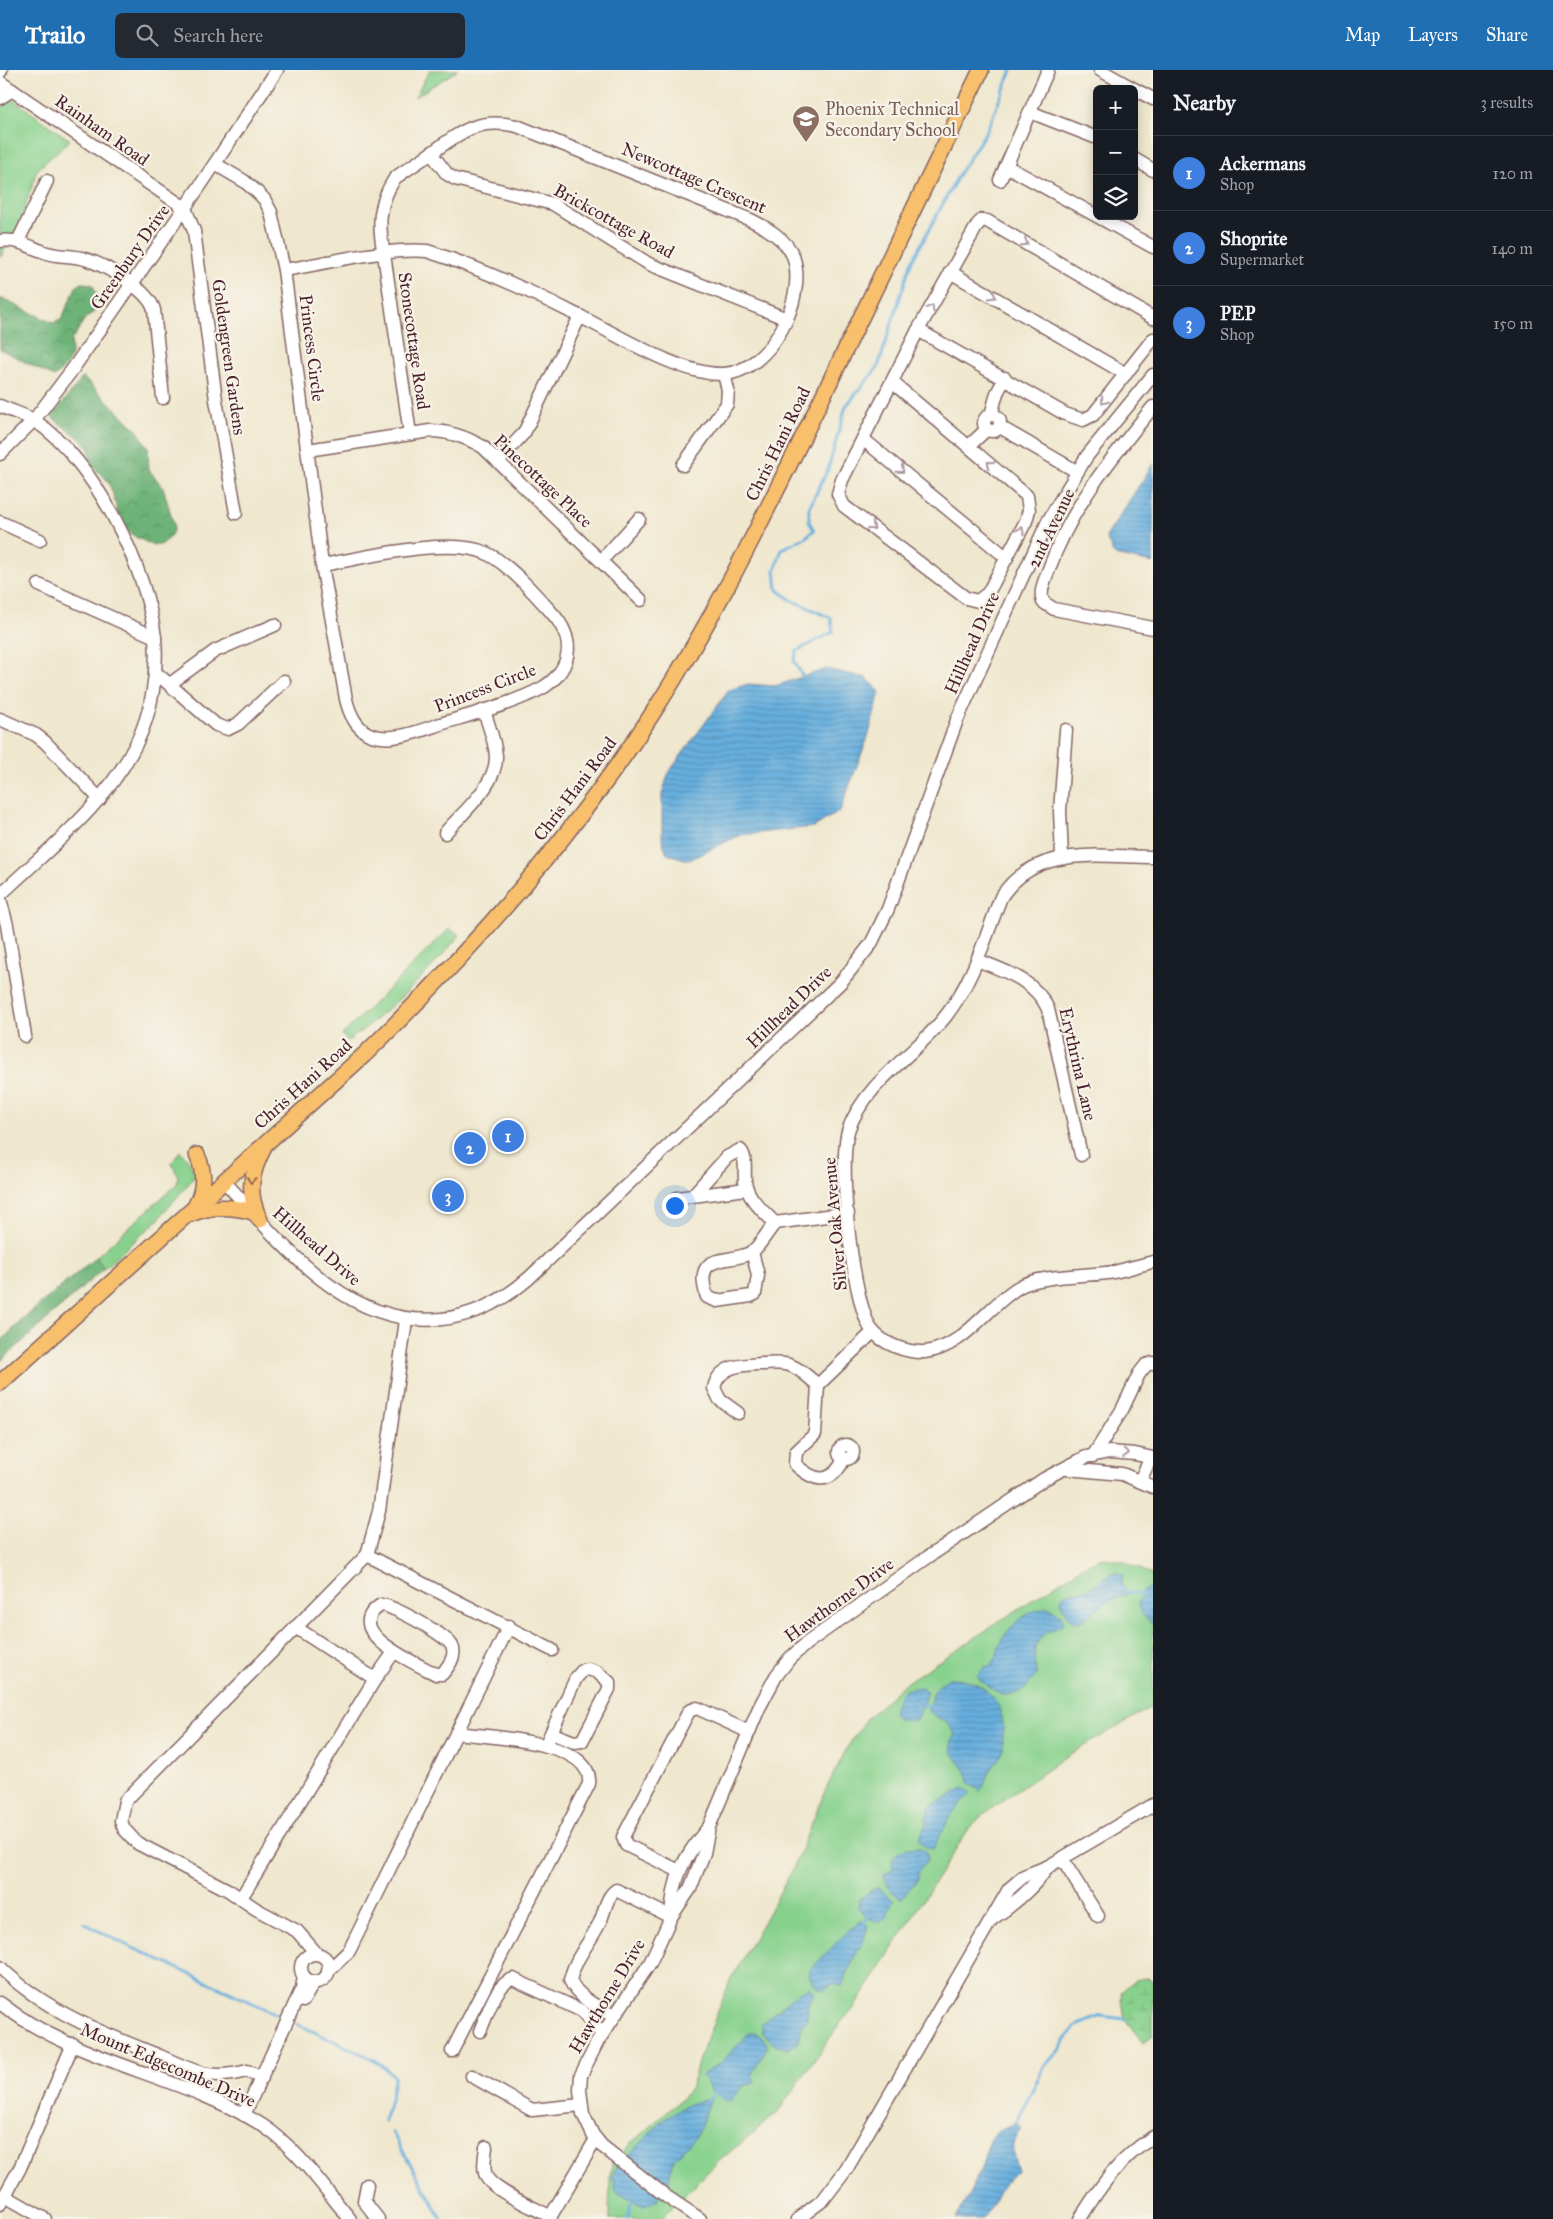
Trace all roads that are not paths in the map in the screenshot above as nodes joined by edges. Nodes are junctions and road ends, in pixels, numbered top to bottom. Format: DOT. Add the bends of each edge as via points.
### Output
graph roads {
  1 [pos="277,70"];
  2 [pos="981,70"];
  3 [pos="1048,70"];
  4 [pos="1100,70"];
  5 [pos="0,82"];
  6 [pos="1127,85"];
  7 [pos="12,90"];
  8 [pos="1138,91"];
  9 [pos="0,98"];
  10 [pos="1153,99"];
  11 [pos="1030,112"];
  12 [pos="1093,136"];
  13 [pos="430,153"];
  14 [pos="1138,161"];
  15 [pos="215,164"];
  16 [pos="1006,166"];
  17 [pos="1153,170"];
  18 [pos="1000,180"];
  19 [pos="47,181"];
  20 [pos="185,208"];
  21 [pos="0,241"];
  22 [pos="18,241"];
  23 [pos="1153,248"];
  24 [pos="384,254"];
  25 [pos="284,270"];
  26 [pos="950,272"];
  27 [pos="132,284"];
  28 [pos="580,316"];
  29 [pos="1153,318"];
  30 [pos="787,319"];
  31 [pos="918,330"];
  32 [pos="1153,339"];
  33 [pos="724,374"];
  34 [pos="1126,374"];
  35 [pos="1153,375"];
  36 [pos="1005,378"];
  37 [pos="892,382"];
  38 [pos="163,398"];
  39 [pos="0,406"];
  40 [pos="1153,407"];
  41 [pos="991,415"];
  42 [pos="34,420"];
  43 [pos="1000,427"];
  44 [pos="987,430"];
  45 [pos="410,434"];
  46 [pos="863,439"];
  47 [pos="969,446"];
  48 [pos="308,450"];
  49 [pos="0,454"];
  50 [pos="498,461"];
  51 [pos="684,465"];
  52 [pos="1076,471"];
  53 [pos="236,513"];
  54 [pos="638,519"];
  55 [pos="0,522"];
  56 [pos="40,540"];
  57 [pos="1007,558"];
  58 [pos="602,561"];
  59 [pos="322,565"];
  60 [pos="39,585"];
  61 [pos="641,600"];
  62 [pos="275,625"];
  63 [pos="1153,628"];
  64 [pos="155,637"];
  65 [pos="156,672"];
  66 [pos="284,681"];
  67 [pos="170,684"];
  68 [pos="484,710"];
  69 [pos="0,719"];
  70 [pos="1066,730"];
  71 [pos="100,799"];
  72 [pos="445,832"];
  73 [pos="1062,857"];
  74 [pos="1153,857"];
  75 [pos="0,895"];
  76 [pos="0,899"];
  77 [pos="977,960"];
  78 [pos="25,1036"];
  79 [pos="267,1141"];
  80 [pos="197,1155"];
  81 [pos="1081,1155"];
  82 [pos="224,1181"];
  83 [pos="746,1188"];
  84 [pos="692,1196"];
  85 [pos="677,1198"];
  86 [pos="189,1212"];
  87 [pos="848,1213"];
  88 [pos="256,1216"];
  89 [pos="775,1223"];
  90 [pos="752,1252"];
  91 [pos="1153,1262"];
  92 [pos="406,1320"];
  93 [pos="873,1332"];
  94 [pos="1153,1363"];
  95 [pos="0,1383"];
  96 [pos="818,1384"];
  97 [pos="738,1413"];
  98 [pos="1093,1456"];
  99 [pos="1152,1458"];
  100 [pos="844,1459"];
  101 [pos="1067,1469"];
  102 [pos="1140,1480"];
  103 [pos="1153,1487"];
  104 [pos="367,1555"];
  105 [pos="508,1626"];
  106 [pos="295,1627"];
  107 [pos="552,1650"];
  108 [pos="394,1652"];
  109 [pos="375,1679"];
  110 [pos="749,1732"];
  111 [pos="456,1733"];
  112 [pos="549,1738"];
  113 [pos="1151,1809"];
  114 [pos="709,1827"];
  115 [pos="1062,1859"];
  116 [pos="1049,1866"];
  117 [pos="699,1868"];
  118 [pos="679,1872"];
  119 [pos="1024,1876"];
  120 [pos="1033,1886"];
  121 [pos="690,1889"];
  122 [pos="1004,1895"];
  123 [pos="241,1898"];
  124 [pos="1014,1904"];
  125 [pos="1098,1916"];
  126 [pos="671,1917"];
  127 [pos="990,1920"];
  128 [pos="323,1960"];
  129 [pos="0,1968"];
  130 [pos="309,1980"];
  131 [pos="0,2003"];
  132 [pos="613,2016"];
  133 [pos="480,2031"];
  134 [pos="602,2034"];
  135 [pos="73,2044"];
  136 [pos="452,2050"];
  137 [pos="264,2072"];
  138 [pos="472,2076"];
  139 [pos="581,2105"];
  140 [pos="244,2115"];
  141 [pos="1153,2137"];
  142 [pos="596,2139"];
  143 [pos="486,2147"];
  144 [pos="367,2185"];
  145 [pos="3,2200"];
  146 [pos="550,2218"];
  147 [pos="45,2219"];
  148 [pos="350,2219"];
  149 [pos="378,2219"];
  150 [pos="700,2219"];
  151 [pos="798,2219"];
  152 [pos="1080,2219"];
  1 -- 15 [label="street, Greenbury Drive"];
  2 -- 79 [label="main road, Chris Hani Road" via="754,536 686,660 626,753 550,854 473,944 364,1055"];
  3 -- 11 [label="street"];
  4 -- 6 [label="street"];
  5 -- 7 [label="street, Rainham Road"];
  7 -- 9 [label="street"];
  7 -- 20 [label="street, Rainham Road"];
  8 -- 10 [label="street"];
  11 -- 12 [label="street"];
  11 -- 16 [label="street"];
  13 -- 24 [label="street, Newcottage Crescent" via="395,178 387,190 379,224"];
  13 -- 30 [label="street, Brickcottage Road" via="455,179 553,204 649,264"];
  13 -- 30 [label="street, Newcottage Crescent" via="466,129 482,123 500,122 518,126 751,220 771,230 792,255 797,280"];
  14 -- 17 [label="street"];
  15 -- 20 [label="street, Greenbury Drive"];
  15 -- 25 [label="street, Princess Circle" via="244,181 264,199 271,212"];
  16 -- 18 [label="street"];
  16 -- 23 [label="street"];
  19 -- 22 [label="street"];
  20 -- 27 [label="street, Greenbury Drive"];
  20 -- 53 [label="street, Goldengreen Gardens" via="194,231 216,400"];
  21 -- 22 [label="street"];
  22 -- 27 [label="street" via="50,254 87,259"];
  24 -- 25 [label="street"];
  24 -- 28 [label="street" via="411,250 441,256"];
  24 -- 45 [label="street, Stonecottage Road"];
  25 -- 48 [label="street, Princess Circle"];
  26 -- 29 [label="street, one-way" via="978,224 982,220 987,221"];
  31 -- 26 [label="street, one-way"];
  26 -- 34 [label="street, one-way"];
  27 -- 38 [label="street" via="148,298 154,310"];
  27 -- 42 [label="street, Greenbury Drive"];
  28 -- 33 [label="street" via="688,367"];
  28 -- 50 [label="street" via="524,432"];
  30 -- 33 [label="street, Newcottage Crescent" via="760,356 748,365"];
  31 -- 36 [label="street"];
  31 -- 37 [label="street"];
  32 -- 34 [label="street"];
  33 -- 51 [label="street" via="727,404"];
  34 -- 36 [label="street, one-way" via="1093,415 1084,420 1065,414"];
  35 -- 52 [label="street, Hillhead Drive"];
  36 -- 41 [label="street"];
  37 -- 46 [label="street"];
  37 -- 47 [label="street"];
  39 -- 42 [label="street"];
  40 -- 63 [label="street, 2nd Avenue" via="1114,454 1080,503 1054,556 1041,595 1043,602 1054,609"];
  41 -- 43 [label="street" via="1000,420"];
  41 -- 44 [label="street" via="985,419"];
  42 -- 49 [label="street, Greenbury Drive"];
  42 -- 64 [label="street" via="62,445 93,482 138,573 148,599"];
  43 -- 44 [label="street" via="994,432"];
  43 -- 52 [label="street"];
  44 -- 47 [label="street"];
  45 -- 48 [label="street, Pinecottage Place"];
  45 -- 50 [label="street, Pinecottage Place" via="444,431 457,434 483,447"];
  46 -- 57 [label="street, one-way"];
  46 -- 57 [label="street, one-way" via="840,486 838,494 844,506 972,601 978,601 988,593"];
  57 -- 47 [label="street, one-way" via="1026,521 1029,510 1027,496"];
  48 -- 59 [label="street, Princess Circle"];
  50 -- 58 [label="street, Pinecottage Place"];
  52 -- 92 [label="street, Hillhead Drive" via="1039,538 957,720 888,909 871,944 853,970 520,1287 495,1304 477,1311 451,1318"];
  54 -- 58 [label="street"];
  55 -- 56 [label="street"];
  58 -- 61 [label="street, Pinecottage Place"];
  59 -- 68 [label="street, Princess Circle" via="346,699 350,713 367,733 380,737 404,736"];
  59 -- 68 [label="street, Princess Circle" via="459,546 496,559 562,625 568,651 560,672 549,683"];
  60 -- 64 [label="street"];
  62 -- 67 [label="street" via="215,651"];
  64 -- 65 [label="street"];
  65 -- 67 [label="street"];
  65 -- 71 [label="street" via="152,697 137,743"];
  66 -- 67 [label="street" via="238,724 228,729 216,725"];
  68 -- 72 [label="street" via="493,740 495,768 481,790"];
  69 -- 71 [label="street" via="45,742"];
  70 -- 73 [label="street" via="1060,811"];
  71 -- 75 [label="street"];
  73 -- 74 [label="street, Silver Oak Avenue"];
  73 -- 77 [label="street, Silver Oak Avenue" via="1028,869 1008,886"];
  76 -- 78 [label="street"];
  77 -- 81 [label="street, Erythrina Lane" via="1022,980 1043,998"];
  77 -- 87 [label="street, Silver Oak Avenue" via="946,1016 882,1080 857,1111 845,1150"];
  79 -- 82 [label="main road, Chris Hani Road"];
  79 -- 88 [label="main road, one-way" via="250,1180"];
  80 -- 86 [label="main road" via="203,1184"];
  82 -- 86 [label="main road, Chris Hani Road"];
  82 -- 88 [label="street, Hillhead Drive"];
  83 -- 84 [label="street"];
  83 -- 84 [label="street" via="744,1156 742,1151 736,1150"];
  83 -- 89 [label="street"];
  84 -- 85 [label="street"];
  86 -- 88 [label="main road" via="234,1207"];
  86 -- 95 [label="main road, Chris Hani Road"];
  87 -- 89 [label="street"];
  87 -- 93 [label="street, Silver Oak Avenue" via="859,1298"];
  88 -- 92 [label="street, Hillhead Drive" via="336,1291 374,1312"];
  89 -- 90 [label="street"];
  90 -- 90 [label="street" via="758,1275 755,1294 716,1301 707,1297 703,1275 710,1265"];
  91 -- 93 [label="street" via="1114,1272 1025,1284 972,1327 940,1348 927,1352 904,1349"];
  92 -- 104 [label="street" via="379,1511"];
  93 -- 96 [label="street"];
  94 -- 98 [label="street" via="1146,1365 1139,1374 1122,1410"];
  96 -- 97 [label="street" via="786,1364 729,1368 719,1377 714,1388 720,1400"];
  96 -- 100 [label="street" via="815,1434 796,1452 796,1464 814,1479 822,1479 834,1472"];
  98 -- 99 [label="street, Hawthorne Drive, one-way" via="1109,1452"];
  98 -- 101 [label="street, Hawthorne Drive"];
  99 -- 102 [label="street"];
  101 -- 102 [label="street" via="1122,1474"];
  101 -- 110 [label="street, Hawthorne Drive" via="1031,1487 807,1643 776,1676"];
  102 -- 103 [label="street"];
  104 -- 105 [label="street"];
  104 -- 106 [label="street"];
  105 -- 107 [label="street"];
  105 -- 111 [label="street"];
  106 -- 109 [label="street"];
  106 -- 123 [label="street" via="132,1792 122,1810 124,1829 138,1843"];
  108 -- 108 [label="street" via="376,1638 369,1627 372,1615 381,1605 387,1605 444,1637 454,1651 446,1670 438,1675"];
  108 -- 109 [label="street"];
  109 -- 123 [label="street"];
  110 -- 114 [label="street, Hawthorne Drive"];
  110 -- 118 [label="street" via="697,1708 689,1711 623,1837 626,1845"];
  111 -- 112 [label="street"];
  111 -- 128 [label="street" via="348,1951"];
  112 -- 112 [label="street" via="579,1673 588,1669 605,1677 609,1689 582,1741"];
  112 -- 136 [label="street" via="586,1769 589,1784"];
  113 -- 115 [label="street"];
  114 -- 117 [label="street, Hawthorne Drive"];
  114 -- 118 [label="street, Hawthorne Drive"];
  115 -- 116 [label="street"];
  115 -- 125 [label="street"];
  116 -- 119 [label="street"];
  116 -- 120 [label="street"];
  117 -- 118 [label="street"];
  117 -- 121 [label="street, Hawthorne Drive"];
  118 -- 121 [label="street"];
  118 -- 126 [label="street, Hawthorne Drive"];
  119 -- 120 [label="street"];
  119 -- 122 [label="street"];
  120 -- 124 [label="street"];
  121 -- 126 [label="street, Hawthorne Drive"];
  122 -- 124 [label="street"];
  122 -- 127 [label="street"];
  123 -- 128 [label="street" via="297,1931"];
  124 -- 127 [label="street"];
  126 -- 132 [label="street, Hawthorne Drive" via="650,1963"];
  126 -- 132 [label="street" via="616,1890 609,1896 600,1924 579,1956 570,1980 586,2000"];
  127 -- 151 [label="street" via="846,2170 823,2200"];
  128 -- 130 [label="street" via="323,1979"];
  128 -- 130 [label="street" via="301,1967"];
  129 -- 137 [label="street" via="18,1985 58,2010 202,2073 227,2076 247,2071"];
  130 -- 137 [label="street" via="278,2052"];
  131 -- 135 [label="street, Mount Edgecombe Drive" via="28,2022"];
  132 -- 134 [label="street, Hawthorne Drive"];
  133 -- 134 [label="street" via="498,1993 506,1982 513,1979 582,2011"];
  134 -- 139 [label="street, Hawthorne Drive" via="581,2075"];
  135 -- 140 [label="street, Mount Edgecombe Drive"];
  135 -- 145 [label="street"];
  137 -- 140 [label="street"];
  138 -- 139 [label="street" via="532,2110"];
  139 -- 142 [label="street, Hawthorne Drive"];
  140 -- 148 [label="street, Mount Edgecombe Drive" via="278,2137"];
  141 -- 152 [label="street" via="1107,2177"];
  142 -- 146 [label="street"];
  142 -- 150 [label="street, Hawthorne Drive" via="667,2197"];
  143 -- 146 [label="street" via="484,2168 488,2178"];
  144 -- 149 [label="street" via="364,2201"];
  145 -- 147 [label="street"];
}
